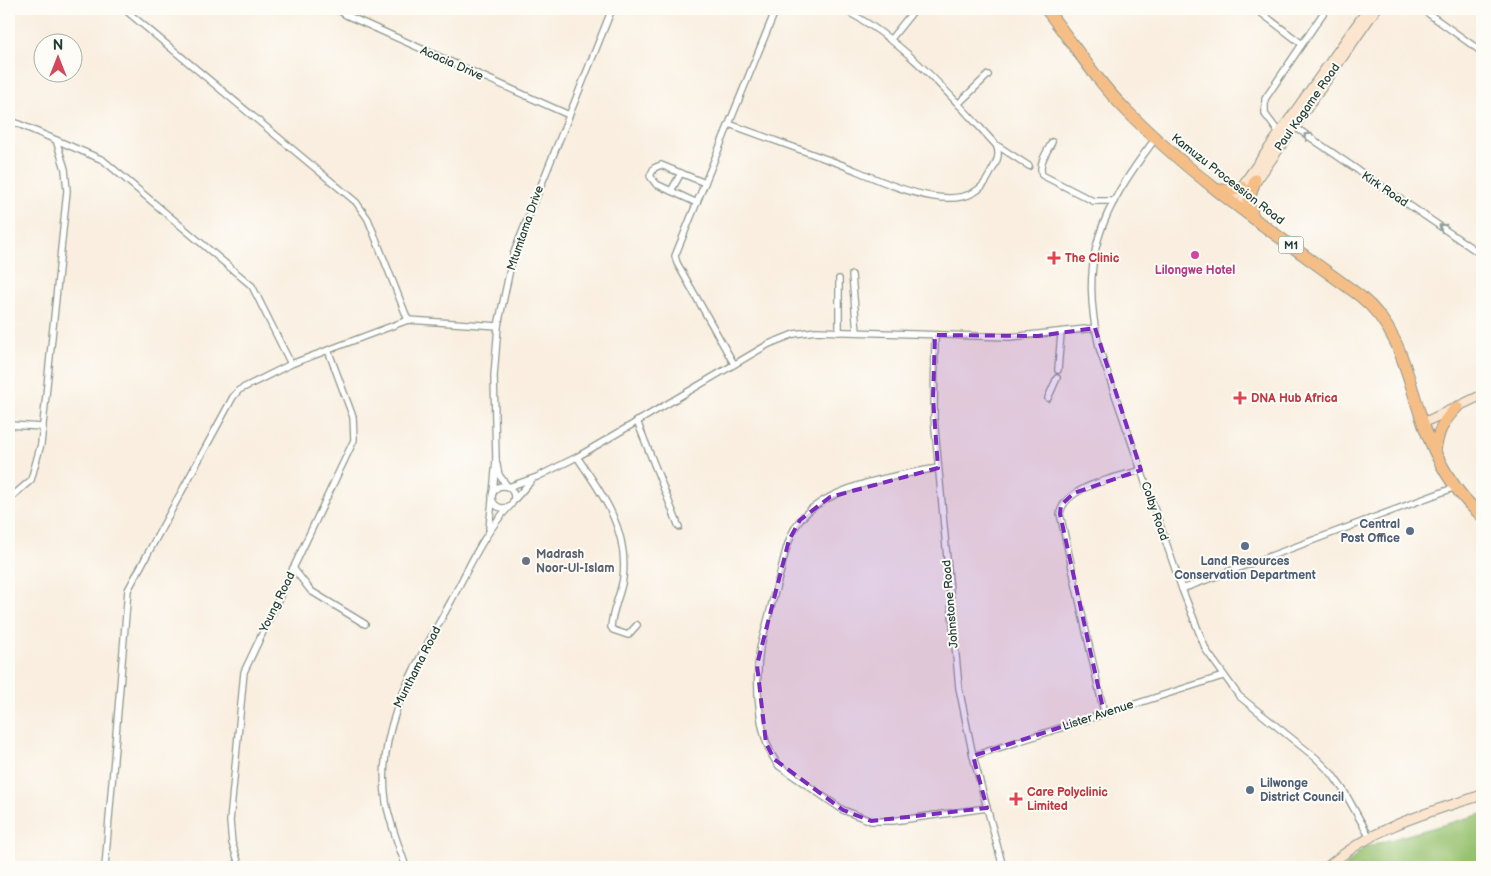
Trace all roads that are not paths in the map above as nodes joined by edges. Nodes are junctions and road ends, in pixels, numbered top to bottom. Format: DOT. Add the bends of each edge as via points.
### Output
graph roads {
  1 [pos="124,9"];
  2 [pos="336,9"];
  3 [pos="612,9"];
  4 [pos="776,9"];
  5 [pos="842,9"];
  6 [pos="915,9"];
  7 [pos="1046,9"];
  8 [pos="1256,9"];
  9 [pos="1326,9"];
  10 [pos="1368,9"];
  11 [pos="1376,9"];
  12 [pos="1422,9"];
  13 [pos="890,40"];
  14 [pos="1302,44"];
  15 [pos="1482,52"];
  16 [pos="988,75"];
  17 [pos="958,104"];
  18 [pos="569,115"];
  19 [pos="9,120"];
  20 [pos="729,124"];
  21 [pos="1291,125"];
  22 [pos="1283,137"];
  23 [pos="1156,139"];
  24 [pos="56,140"];
  25 [pos="1052,142"];
  26 [pos="996,145"];
  27 [pos="1029,166"];
  28 [pos="681,173"];
  29 [pos="1256,180"];
  30 [pos="705,184"];
  31 [pos="1242,187"];
  32 [pos="1218,190"];
  33 [pos="672,191"];
  34 [pos="1114,201"];
  35 [pos="696,203"];
  36 [pos="1235,203"];
  37 [pos="1254,217"];
  38 [pos="1482,255"];
  39 [pos="852,275"];
  40 [pos="839,279"];
  41 [pos="408,320"];
  42 [pos="498,326"];
  43 [pos="1095,328"];
  44 [pos="839,332"];
  45 [pos="857,332"];
  46 [pos="1062,333"];
  47 [pos="935,335"];
  48 [pos="328,350"];
  49 [pos="291,364"];
  50 [pos="734,364"];
  51 [pos="1058,370"];
  52 [pos="1057,378"];
  53 [pos="1482,395"];
  54 [pos="1048,398"];
  55 [pos="1458,407"];
  56 [pos="636,421"];
  57 [pos="1423,424"];
  58 [pos="9,425"];
  59 [pos="43,427"];
  60 [pos="1434,451"];
  61 [pos="577,457"];
  62 [pos="496,460"];
  63 [pos="938,468"];
  64 [pos="1141,470"];
  65 [pos="537,477"];
  66 [pos="1456,486"];
  67 [pos="508,487"];
  68 [pos="493,493"];
  69 [pos="9,499"];
  70 [pos="514,500"];
  71 [pos="492,501"];
  72 [pos="510,506"];
  73 [pos="1482,516"];
  74 [pos="679,526"];
  75 [pos="487,535"];
  76 [pos="293,568"];
  77 [pos="1182,588"];
  78 [pos="365,624"];
  79 [pos="637,625"];
  80 [pos="1223,676"];
  81 [pos="1104,713"];
  82 [pos="973,756"];
  83 [pos="1482,796"];
  84 [pos="987,808"];
  85 [pos="1369,836"];
  86 [pos="105,867"];
  87 [pos="240,867"];
  88 [pos="406,867"];
  89 [pos="1003,867"];
  90 [pos="1327,867"];
  1 -- 41 [label="street" via="356,202 368,219"];
  2 -- 18 [label="street, Acacia Drive"];
  3 -- 18 [label="street, Mtumtama Drive"];
  4 -- 20 [label="street"];
  5 -- 13 [label="street" via="870,24"];
  6 -- 13 [label="street"];
  7 -- 23 [label="highway, Kamuzu Procession Road / M1" via="1114,98"];
  8 -- 14 [label="street"];
  9 -- 14 [label="street"];
  10 -- 21 [label="main road"];
  11 -- 21 [label="main road, Paul Kagame Road"];
  12 -- 15 [label="street"];
  13 -- 17 [label="street"];
  14 -- 22 [label="street" via="1265,99 1265,114"];
  16 -- 17 [label="street"];
  17 -- 26 [label="street"];
  18 -- 42 [label="street, Mtumtama Drive" via="513,255"];
  19 -- 24 [label="street"];
  20 -- 26 [label="street" via="905,191 941,197 961,197 983,186 998,158"];
  20 -- 30 [label="street"];
  21 -- 22 [label="main road, Paul Kagame Road"];
  38 -- 21 [label="street, Kirk Road, one-way"];
  22 -- 29 [label="main road, Paul Kagame Road"];
  22 -- 31 [label="main road"];
  23 -- 32 [label="highway, Kamuzu Procession Road / M1"];
  23 -- 34 [label="street, Colby Road"];
  24 -- 49 [label="street" via="97,157 114,168 252,286"];
  24 -- 59 [label="street" via="65,169 67,191"];
  25 -- 34 [label="street" via="1042,162 1042,175 1092,201"];
  26 -- 27 [label="street"];
  28 -- 30 [label="street"];
  28 -- 33 [label="street"];
  28 -- 33 [label="street" via="661,164 650,176 651,181"];
  29 -- 36 [label="main road, Paul Kagame Road"];
  29 -- 37 [label="highway" via="1248,203"];
  30 -- 35 [label="street"];
  31 -- 32 [label="highway"];
  31 -- 36 [label="main road"];
  32 -- 36 [label="highway, Kamuzu Procession Road / M1"];
  33 -- 35 [label="street"];
  34 -- 43 [label="street, Colby Road" via="1102,225 1092,268"];
  35 -- 50 [label="street" via="677,250 677,263"];
  36 -- 37 [label="highway, Kamuzu Procession Road / M1"];
  37 -- 57 [label="highway, Kamuzu Procession Road / M1" via="1379,313 1401,353"];
  39 -- 45 [label="street"];
  40 -- 44 [label="street"];
  41 -- 42 [label="street"];
  41 -- 48 [label="street"];
  42 -- 62 [label="street, Mtumtama Drive" via="494,376"];
  43 -- 46 [label="street"];
  43 -- 64 [label="street, Colby Road"];
  44 -- 45 [label="street"];
  44 -- 50 [label="street" via="794,334"];
  45 -- 47 [label="street"];
  46 -- 47 [label="street" via="1010,337"];
  46 -- 51 [label="street"];
  47 -- 63 [label="street, Johnstone Road" via="933,398"];
  48 -- 49 [label="street"];
  48 -- 76 [label="street, Young Road" via="353,417 355,434 350,454"];
  49 -- 86 [label="street" via="239,390 128,590"];
  50 -- 56 [label="street"];
  52 -- 54 [label="street"];
  53 -- 55 [label="main road"];
  55 -- 57 [label="main road"];
  55 -- 60 [label="highway" via="1439,430"];
  56 -- 61 [label="street"];
  56 -- 74 [label="street"];
  57 -- 60 [label="highway, Kamuzu Procession Road / M1"];
  58 -- 59 [label="street"];
  59 -- 69 [label="street" via="34,473"];
  60 -- 66 [label="highway, Kamuzu Procession Road / M1"];
  61 -- 65 [label="street"];
  61 -- 79 [label="street" via="610,508 622,546 623,579 611,627 628,635"];
  62 -- 67 [label="street" via="499,476"];
  62 -- 68 [label="street"];
  63 -- 82 [label="street, Johnstone Road" via="958,681"];
  63 -- 84 [label="street" via="839,493 816,505 800,520 789,540 760,648 758,693 766,744 779,766 852,816 882,822"];
  64 -- 77 [label="street, Colby Road"];
  64 -- 81 [label="street" via="1074,493 1061,505 1060,514"];
  65 -- 67 [label="street"];
  65 -- 70 [label="street"];
  66 -- 73 [label="highway, Kamuzu Procession Road / M1"];
  66 -- 77 [label="street"];
  67 -- 68 [label="street" via="497,487"];
  67 -- 70 [label="street" via="514,492"];
  68 -- 71 [label="street"];
  70 -- 72 [label="street"];
  71 -- 72 [label="street" via="498,507"];
  71 -- 75 [label="street"];
  72 -- 75 [label="street"];
  75 -- 88 [label="street, Munthama Road" via="407,683 389,729 384,758 386,795"];
  76 -- 78 [label="street" via="310,591"];
  76 -- 87 [label="street, Young Road" via="242,680 230,821 232,843"];
  77 -- 80 [label="street, Colby Road" via="1199,637"];
  80 -- 81 [label="street, Lister Avenue"];
  80 -- 85 [label="street, Colby Road" via="1248,704 1325,766 1344,791"];
  81 -- 82 [label="street, Lister Avenue"];
  82 -- 84 [label="street, Johnstone Road"];
  83 -- 85 [label="main road"];
  84 -- 89 [label="street, Johnstone Road"];
  85 -- 90 [label="main road"];
}
